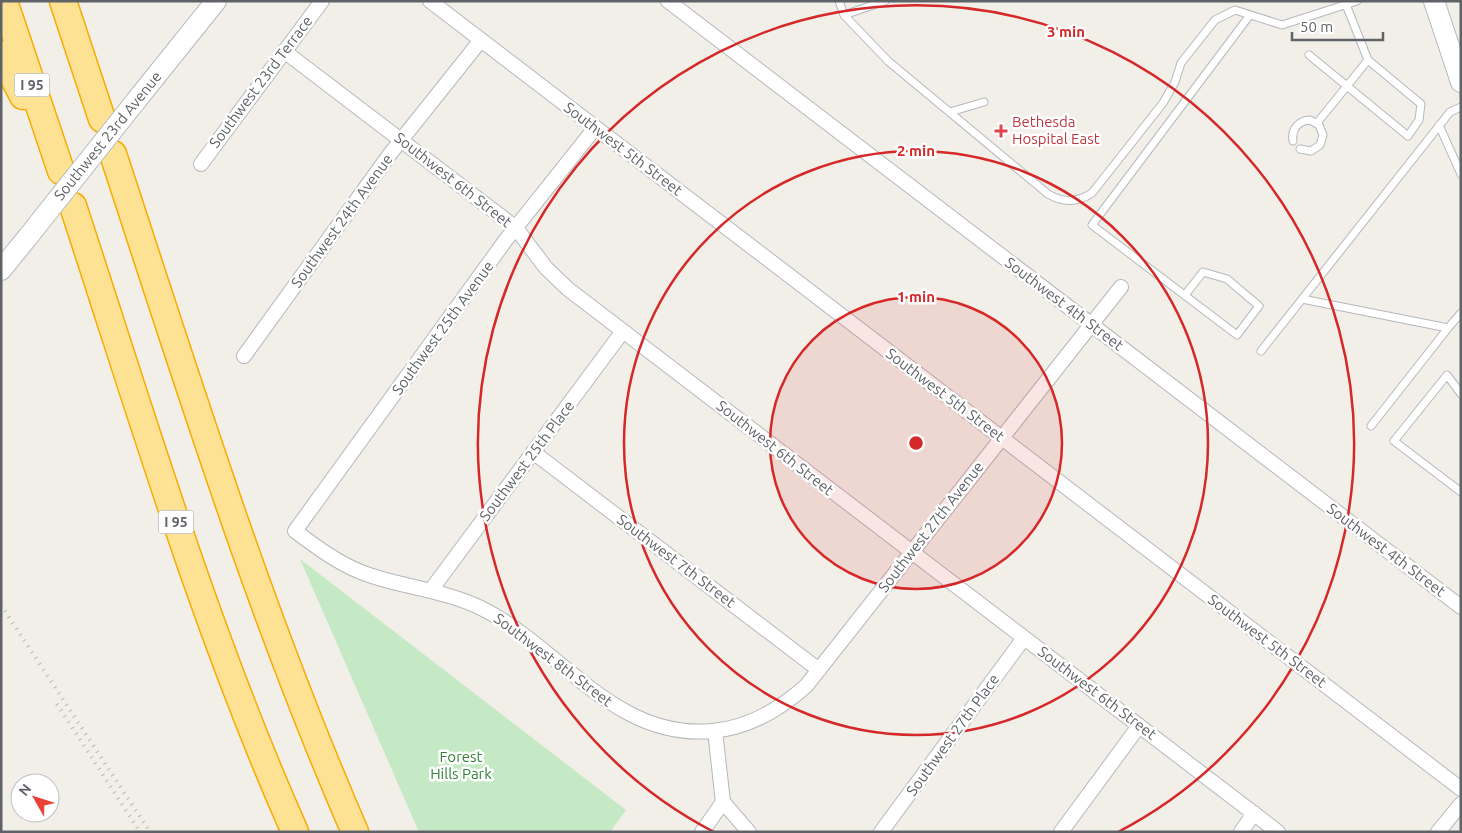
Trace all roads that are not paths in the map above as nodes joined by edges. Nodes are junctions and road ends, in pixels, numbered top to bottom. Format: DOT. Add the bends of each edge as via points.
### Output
graph roads {
  1 [pos="4,1"];
  2 [pos="63,1"];
  3 [pos="216,1"];
  4 [pos="322,1"];
  5 [pos="430,1"];
  6 [pos="668,1"];
  7 [pos="839,1"];
  8 [pos="885,1"];
  9 [pos="1357,1"];
  10 [pos="1434,1"];
  11 [pos="1345,3"];
  12 [pos="844,14"];
  13 [pos="1250,15"];
  14 [pos="480,40"];
  15 [pos="284,51"];
  16 [pos="1,54"];
  17 [pos="1309,55"];
  18 [pos="1368,60"];
  19 [pos="1461,81"];
  20 [pos="1347,86"];
  21 [pos="984,102"];
  22 [pos="1461,107"];
  23 [pos="950,112"];
  24 [pos="102,119"];
  25 [pos="1317,123"];
  26 [pos="1439,125"];
  27 [pos="596,128"];
  28 [pos="402,140"];
  29 [pos="1293,141"];
  30 [pos="1300,149"];
  31 [pos="113,154"];
  32 [pos="201,164"];
  33 [pos="1461,174"];
  34 [pos="73,206"];
  35 [pos="516,228"];
  36 [pos="1,270"];
  37 [pos="1121,287"];
  38 [pos="1185,295"];
  39 [pos="1302,299"];
  40 [pos="1461,313"];
  41 [pos="1091,325"];
  42 [pos="1448,328"];
  43 [pos="623,331"];
  44 [pos="1261,352"];
  45 [pos="244,356"];
  46 [pos="1461,394"];
  47 [pos="1371,426"];
  48 [pos="1001,438"];
  49 [pos="533,452"];
  50 [pos="1461,492"];
  51 [pos="294,530"];
  52 [pos="911,552"];
  53 [pos="431,590"];
  54 [pos="1461,607"];
  55 [pos="1024,638"];
  56 [pos="819,670"];
  57 [pos="1139,726"];
  58 [pos="715,731"];
  59 [pos="1461,789"];
  60 [pos="723,802"];
  61 [pos="1461,804"];
  62 [pos="1254,813"];
  63 [pos="295,832"];
  64 [pos="355,832"];
  65 [pos="702,832"];
  66 [pos="749,832"];
  67 [pos="881,832"];
  68 [pos="1061,832"];
  69 [pos="1241,832"];
  70 [pos="1278,832"];
  71 [pos="1438,832"];
  1 -- 16 [label="highway, I 95" via="60,169"];
  2 -- 24 [label="highway"];
  3 -- 36 [label="street, Southwest 23rd Avenue, bridge"];
  4 -- 15 [label="street, Southwest 23rd Terrace"];
  5 -- 14 [label="street, Southwest 5th Street"];
  6 -- 41 [label="street, Southwest 4th Street"];
  7 -- 12 [label="lane"];
  8 -- 12 [label="lane"];
  9 -- 11 [label="lane"];
  10 -- 19 [label="street" via="1452,45"];
  11 -- 13 [label="lane" via="1282,24"];
  11 -- 18 [label="lane"];
  12 -- 23 [label="lane" via="888,60"];
  13 -- 23 [label="lane" via="1235,10 1216,20 1181,63 1163,103 1092,193 1084,198 1065,201 1048,194"];
  13 -- 38 [label="lane" via="1092,225"];
  14 -- 27 [label="street, Southwest 5th Street"];
  14 -- 28 [label="street, Southwest 24th Avenue"];
  15 -- 28 [label="street, Southwest 6th Street"];
  15 -- 32 [label="street, Southwest 23rd Terrace"];
  17 -- 20 [label="lane"];
  18 -- 20 [label="lane"];
  18 -- 20 [label="lane" via="1421,104 1419,120 1408,136"];
  20 -- 25 [label="lane"];
  21 -- 23 [label="lane"];
  22 -- 26 [label="lane" via="1450,112"];
  25 -- 29 [label="lane" via="1310,120 1299,123 1293,131"];
  25 -- 30 [label="lane" via="1323,135 1320,145 1311,151"];
  26 -- 33 [label="lane"];
  26 -- 39 [label="lane"];
  27 -- 35 [label="street, Southwest 25th Avenue"];
  27 -- 48 [label="street, Southwest 5th Street"];
  28 -- 35 [label="street, Southwest 6th Street"];
  28 -- 45 [label="street, Southwest 24th Avenue"];
  31 -- 64 [label="highway" via="273,631"];
  34 -- 63 [label="highway, I 95" via="210,619"];
  35 -- 43 [label="street, Southwest 6th Street" via="557,279"];
  35 -- 51 [label="street, Southwest 25th Avenue"];
  37 -- 41 [label="street, Southwest 27th Avenue"];
  38 -- 38 [label="lane" via="1237,335 1258,306 1227,280 1203,272"];
  39 -- 42 [label="lane"];
  39 -- 44 [label="lane"];
  40 -- 42 [label="lane"];
  41 -- 48 [label="street, Southwest 27th Avenue"];
  41 -- 54 [label="street, Southwest 4th Street"];
  42 -- 47 [label="lane"];
  43 -- 49 [label="street, Southwest 25th Place"];
  43 -- 52 [label="street, Southwest 6th Street"];
  46 -- 50 [label="lane" via="1447,375 1394,441"];
  48 -- 52 [label="street, Southwest 27th Avenue"];
  48 -- 59 [label="street, Southwest 5th Street"];
  49 -- 53 [label="street, Southwest 25th Place"];
  49 -- 56 [label="street, Southwest 7th Street"];
  51 -- 53 [label="street, Southwest 8th Street" via="322,552 371,576"];
  52 -- 55 [label="street, Southwest 6th Street"];
  52 -- 56 [label="street, Southwest 27th Avenue"];
  53 -- 58 [label="street, Southwest 8th Street" via="454,596 497,617 625,713 663,728"];
  55 -- 57 [label="street, Southwest 6th Street"];
  55 -- 67 [label="street, Southwest 27th Place"];
  56 -- 58 [label="street, Southwest 27th Avenue" via="790,700 773,712 745,724"];
  57 -- 62 [label="street, Southwest 6th Street"];
  57 -- 68 [label="street"];
  58 -- 60 [label="street"];
  60 -- 65 [label="street"];
  60 -- 66 [label="street"];
  61 -- 71 [label="street"];
  62 -- 69 [label="street"];
  62 -- 70 [label="street, Southwest 6th Street"];
}
